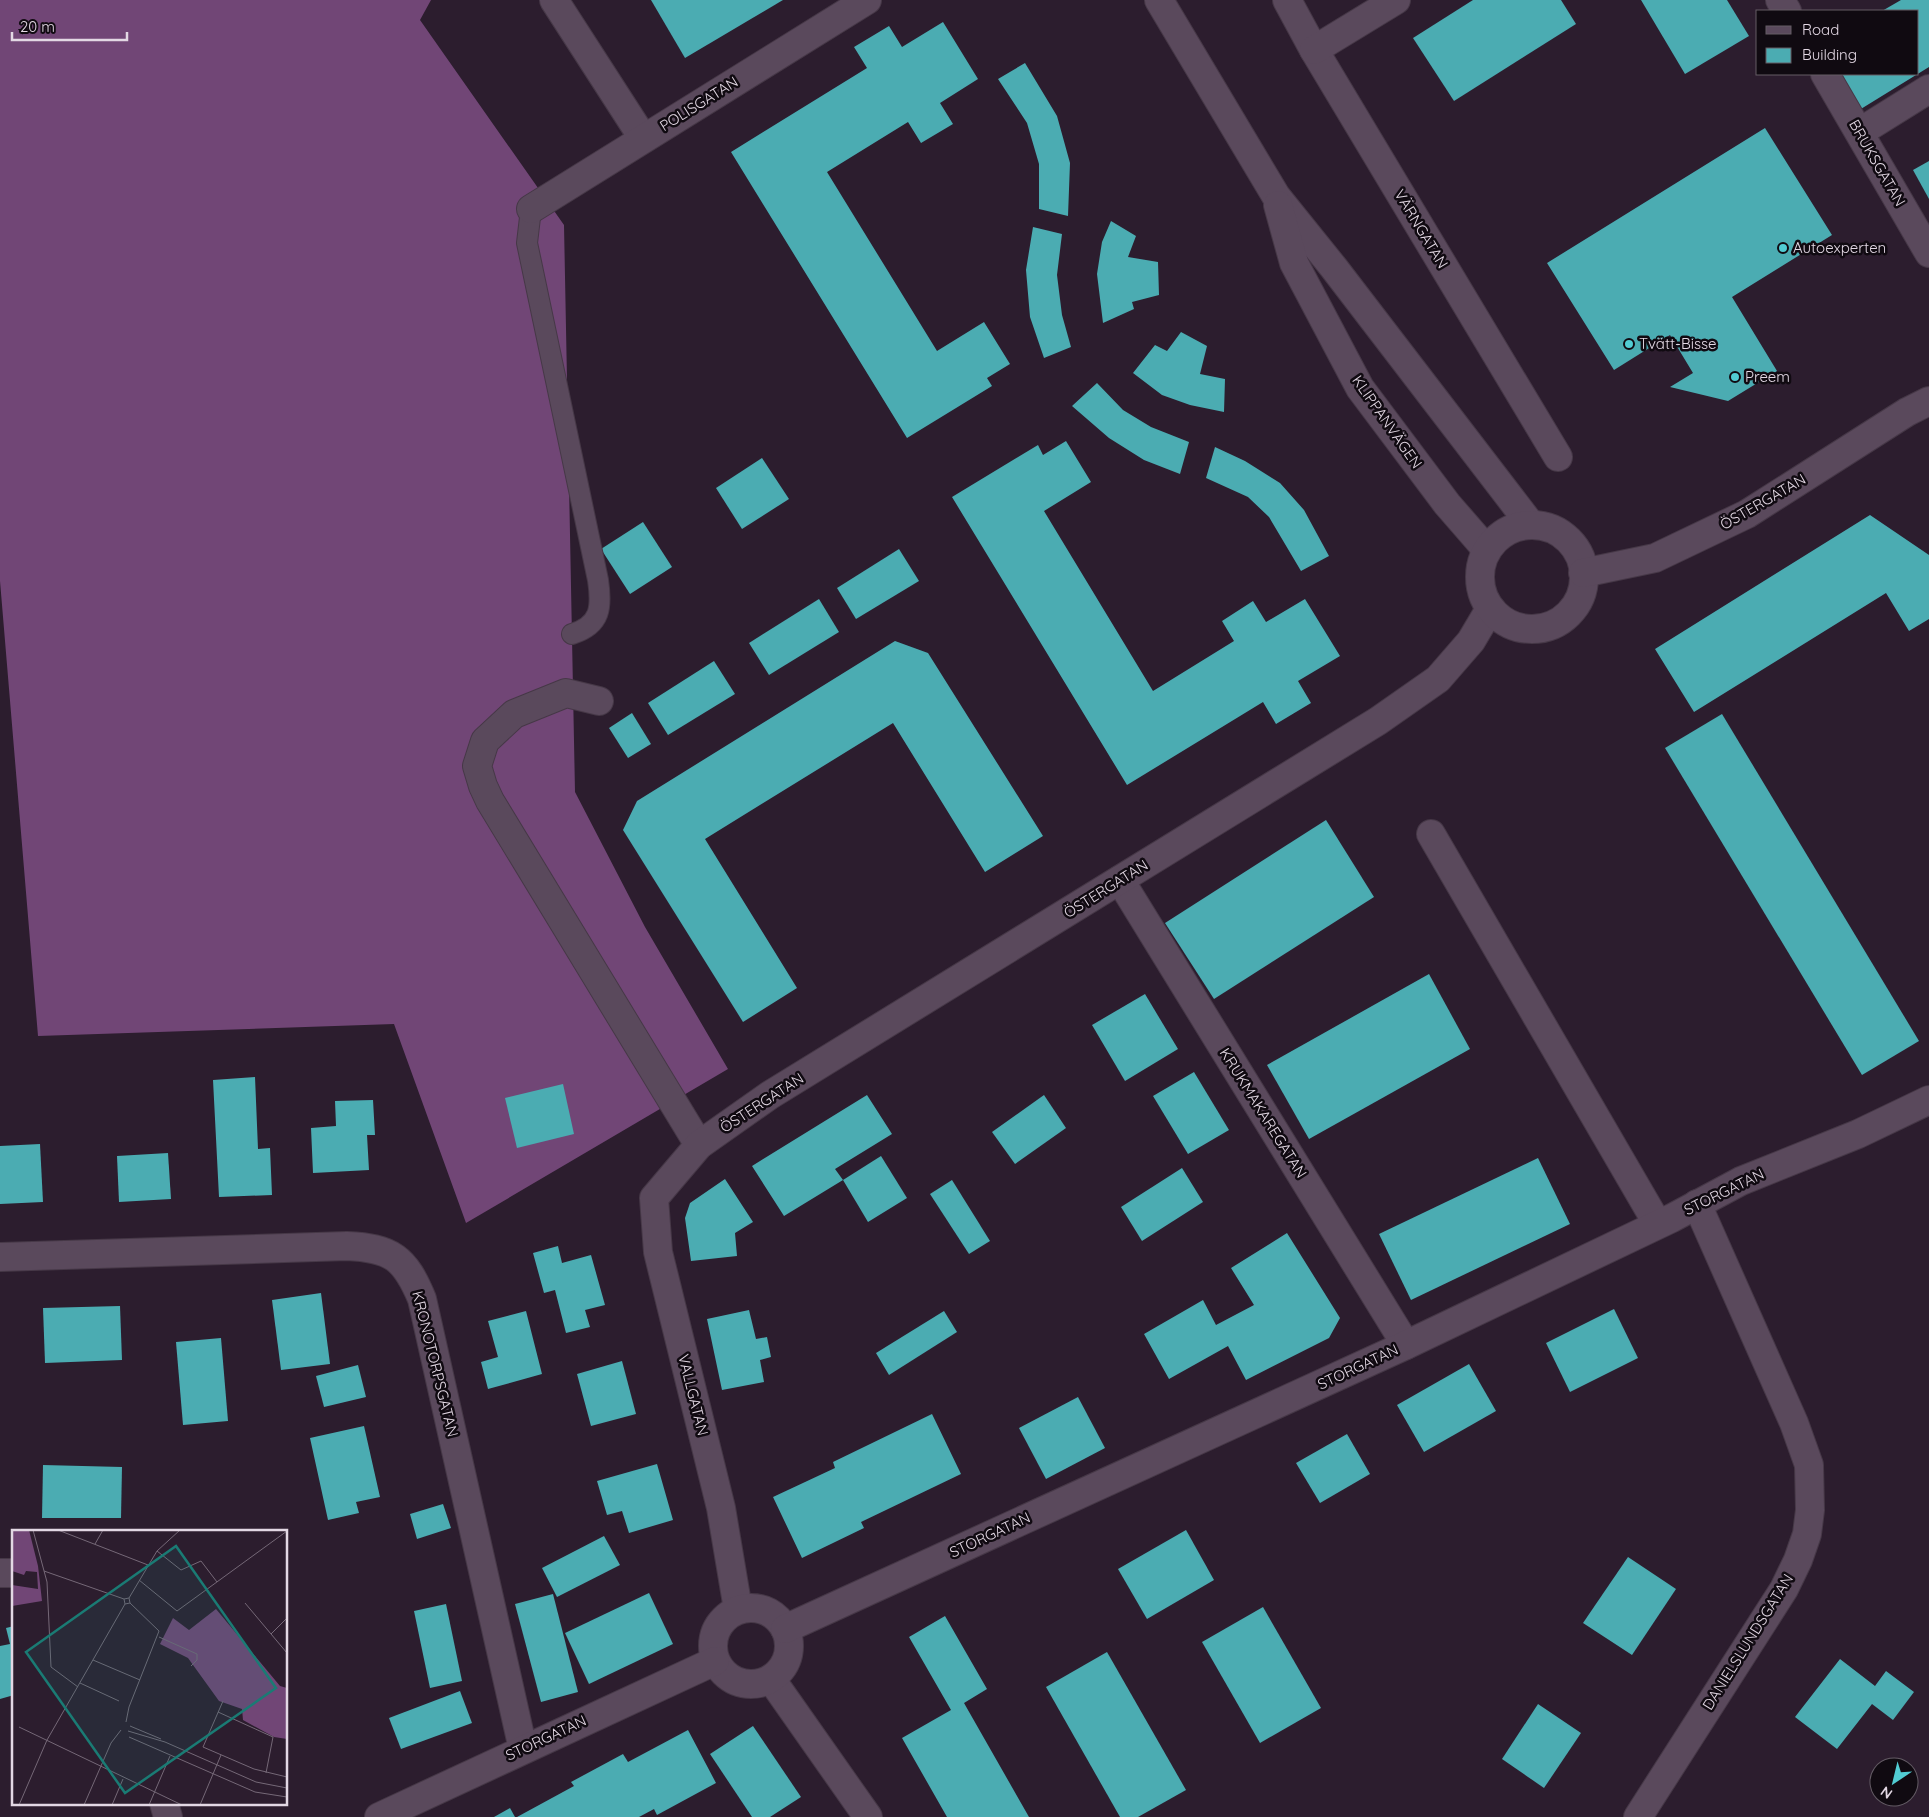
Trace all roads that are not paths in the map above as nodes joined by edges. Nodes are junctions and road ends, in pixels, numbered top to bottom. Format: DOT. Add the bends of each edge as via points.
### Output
graph roads {
  1 [pos="554,0"];
  2 [pos="867,0"];
  3 [pos="1159,0"];
  4 [pos="1287,0"];
  5 [pos="1396,0"];
  6 [pos="1314,50"];
  7 [pos="1826,75"];
  8 [pos="1929,89"];
  9 [pos="1860,132"];
  10 [pos="643,138"];
  11 [pos="1276,196"];
  12 [pos="531,209"];
  13 [pos="1929,254"];
  14 [pos="1929,400"];
  15 [pos="1558,457"];
  16 [pos="1531,525"];
  17 [pos="1487,550"];
  18 [pos="1583,573"];
  19 [pos="1490,608"];
  20 [pos="572,634"];
  21 [pos="599,701"];
  22 [pos="1431,834"];
  23 [pos="1120,880"];
  24 [pos="1929,1100"];
  25 [pos="699,1145"];
  26 [pos="664,1185"];
  27 [pos="1697,1204"];
  28 [pos="1657,1224"];
  29 [pos="0,1257"];
  30 [pos="1406,1345"];
  31 [pos="738,1609"];
  32 [pos="786,1629"];
  33 [pos="715,1661"];
  34 [pos="771,1679"];
  35 [pos="523,1749"];
  36 [pos="164,1804"];
  37 [pos="168,1817"];
  38 [pos="379,1817"];
  39 [pos="868,1817"];
  40 [pos="1638,1817"];
  1 -- 10 [label="street"];
  2 -- 10 [label="street, POLISGATAN"];
  3 -- 11 [label="street, KLIPPANVÄGEN"];
  4 -- 6 [label="street, VÄRNGATAN"];
  5 -- 6 [label="street"];
  6 -- 15 [label="street, VÄRNGATAN"];
  7 -- 9 [label="street, BRUKSGATAN"];
  8 -- 9 [label="street"];
  9 -- 13 [label="street, BRUKSGATAN"];
  10 -- 12 [label="street, POLISGATAN"];
  11 -- 16 [label="street, KLIPPANVÄGEN"];
  11 -- 17 [label="street, KLIPPANVÄGEN" via="1294,263 1360,388 1447,504"];
  12 -- 20 [label="lane" via="527,243 601,601 596,618 586,630"];
  14 -- 18 [label="street, ÖSTERGATAN" via="1748,514 1655,558"];
  16 -- 17 [label="street" via="1501,535"];
  16 -- 18 [label="street" via="1550,528 1566,538 1578,554"];
  17 -- 19 [label="street" via="1480,574 1484,598"];
  18 -- 19 [label="street" via="1577,602 1555,623 1535,629 1515,626"];
  19 -- 23 [label="street, ÖSTERGATAN" via="1471,642 1438,679 1378,721"];
  21 -- 25 [label="street" via="566,693 514,714 485,741 477,766 490,801"];
  22 -- 28 [label="street"];
  23 -- 25 [label="street, ÖSTERGATAN" via="770,1096"];
  23 -- 30 [label="street, KRUKMAKAREGATAN"];
  24 -- 27 [label="street, STORGATAN" via="1858,1134 1741,1181"];
  25 -- 26 [label="street, ÖSTERGATAN"];
  26 -- 31 [label="street, VALLGATAN" via="654,1198 658,1252 721,1508"];
  27 -- 28 [label="street, STORGATAN"];
  27 -- 40 [label="street, DANIELSLUNDSGATAN" via="1794,1423 1809,1465 1808,1534 1784,1589"];
  28 -- 30 [label="street, STORGATAN"];
  29 -- 35 [label="street, KRONOTORPSGATAN" via="364,1246 396,1257 414,1278 422,1299"];
  30 -- 32 [label="street, STORGATAN"];
  31 -- 32 [label="street" via="757,1607 774,1615"];
  31 -- 33 [label="street" via="721,1620 712,1640"];
  32 -- 34 [label="street" via="790,1648 784,1665"];
  33 -- 34 [label="street" via="729,1678 750,1685"];
  33 -- 35 [label="street, STORGATAN"];
  34 -- 39 [label="street"];
  35 -- 38 [label="street, STORGATAN"];
  36 -- 37 [label="street"];
}
